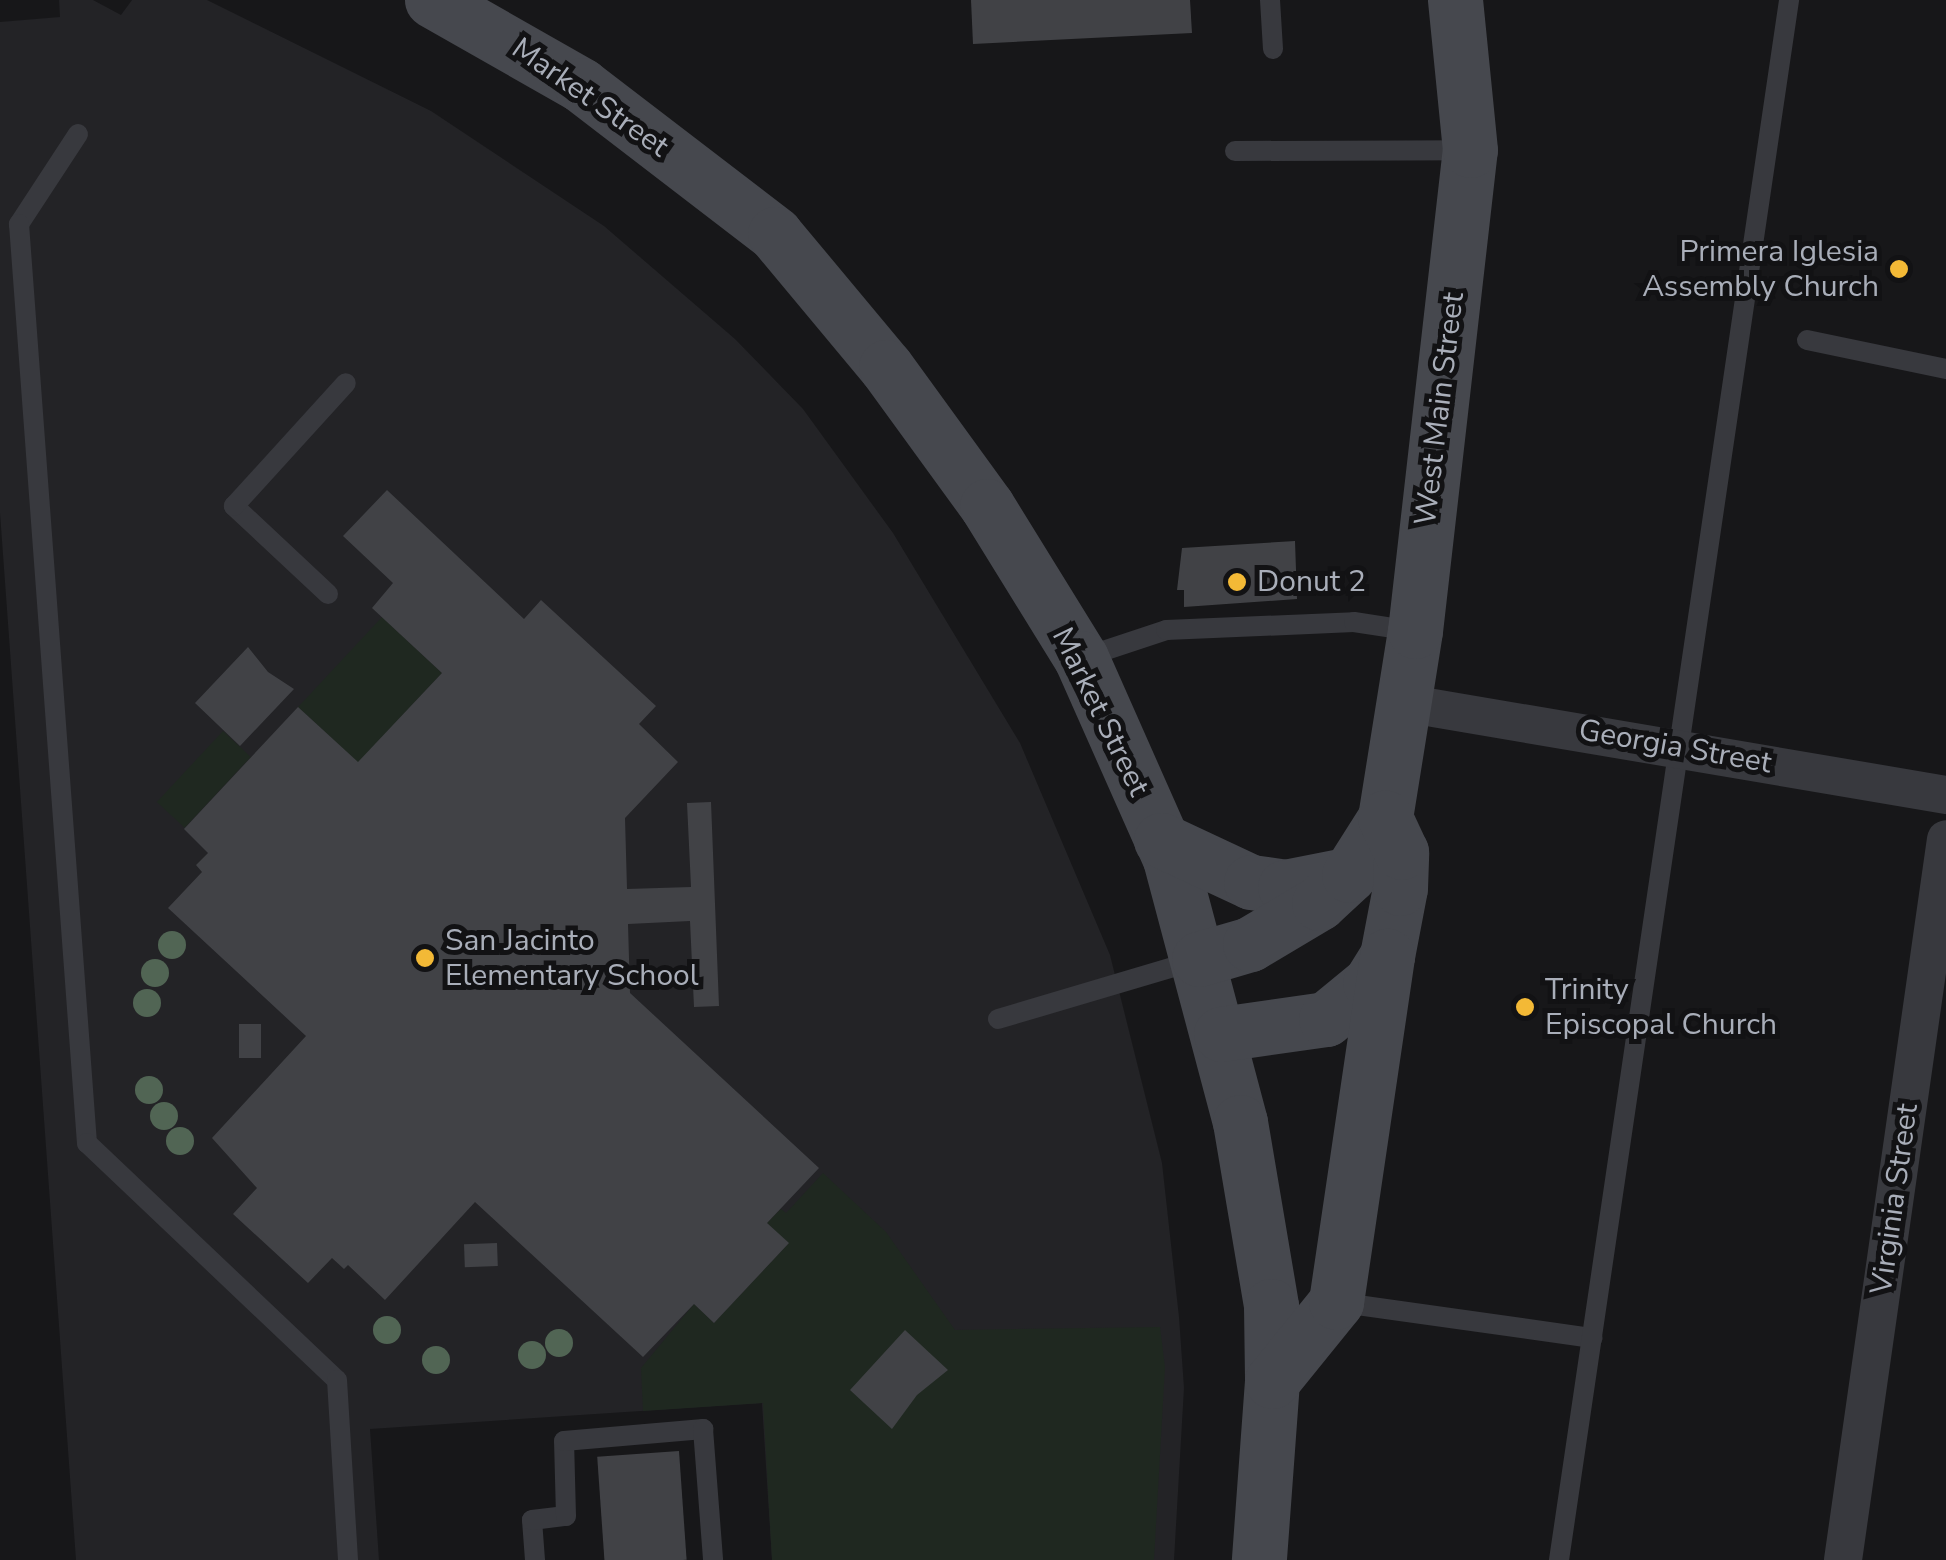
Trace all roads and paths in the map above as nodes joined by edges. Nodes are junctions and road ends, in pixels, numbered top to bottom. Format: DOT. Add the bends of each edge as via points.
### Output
graph roads {
  1 [pos="432,0"];
  2 [pos="1270,0"];
  3 [pos="1455,0"];
  4 [pos="1789,0"];
  5 [pos="1274,49"];
  6 [pos="78,134"];
  7 [pos="1470,150"];
  8 [pos="1235,151"];
  9 [pos="1806,340"];
  10 [pos="1946,369"];
  11 [pos="346,383"];
  12 [pos="328,594"];
  13 [pos="1415,631"];
  14 [pos="1080,658"];
  15 [pos="1404,704"];
  16 [pos="1678,745"];
  17 [pos="1946,795"];
  18 [pos="1385,818"];
  19 [pos="1946,839"];
  20 [pos="1161,840"];
  21 [pos="1349,875"];
  22 [pos="1387,956"];
  23 [pos="1199,959"];
  24 [pos="998,1019"];
  25 [pos="1221,1034"];
  26 [pos="1336,1302"];
  27 [pos="1592,1338"];
  28 [pos="1272,1381"];
  29 [pos="348,1560"];
  30 [pos="535,1560"];
  31 [pos="713,1560"];
  32 [pos="1259,1560"];
  33 [pos="1559,1560"];
  34 [pos="1844,1560"];
  1 -- 14 [label="main road, Market Street" via="581,84 775,234 886,367 987,506"];
  2 -- 5 [label="lane"];
  3 -- 7 [label="main road, West Main Street"];
  4 -- 16 [label="lane"];
  6 -- 29 [label="lane" via="19,224 88,1143 336,1380"];
  7 -- 8 [label="lane"];
  7 -- 13 [label="main road, West Main Street"];
  9 -- 10 [label="lane"];
  11 -- 12 [label="lane" via="234,506"];
  13 -- 14 [label="lane" via="1354,622 1166,630"];
  13 -- 15 [label="main road, West Main Street"];
  14 -- 20 [label="main road, Market Street"];
  15 -- 16 [label="street, Georgia Street"];
  15 -- 18 [label="main road, West Main Street"];
  16 -- 17 [label="street, Georgia Street"];
  16 -- 27 [label="lane"];
  18 -- 21 [label="main road, West Main Street"];
  18 -- 22 [label="main road, West Main Street" via="1401,852"];
  19 -- 34 [label="street, Virginia Street"];
  20 -- 21 [label="main road" via="1251,882 1285,887"];
  20 -- 23 [label="main road, Market Street"];
  21 -- 23 [label="main road, West Main Street" via="1319,903 1250,944"];
  22 -- 25 [label="main road" via="1370,984 1326,1019"];
  22 -- 26 [label="main road, West Main Street"];
  23 -- 24 [label="lane"];
  23 -- 25 [label="main road, Market Street"];
  25 -- 28 [label="main road, Market Street" via="1271,1306"];
  26 -- 27 [label="lane"];
  26 -- 28 [label="main road"];
  27 -- 33 [label="lane"];
  28 -- 32 [label="main road, Market Street"];
  30 -- 31 [label="lane" via="532,1520 566,1516 564,1441 703,1429"];
}
